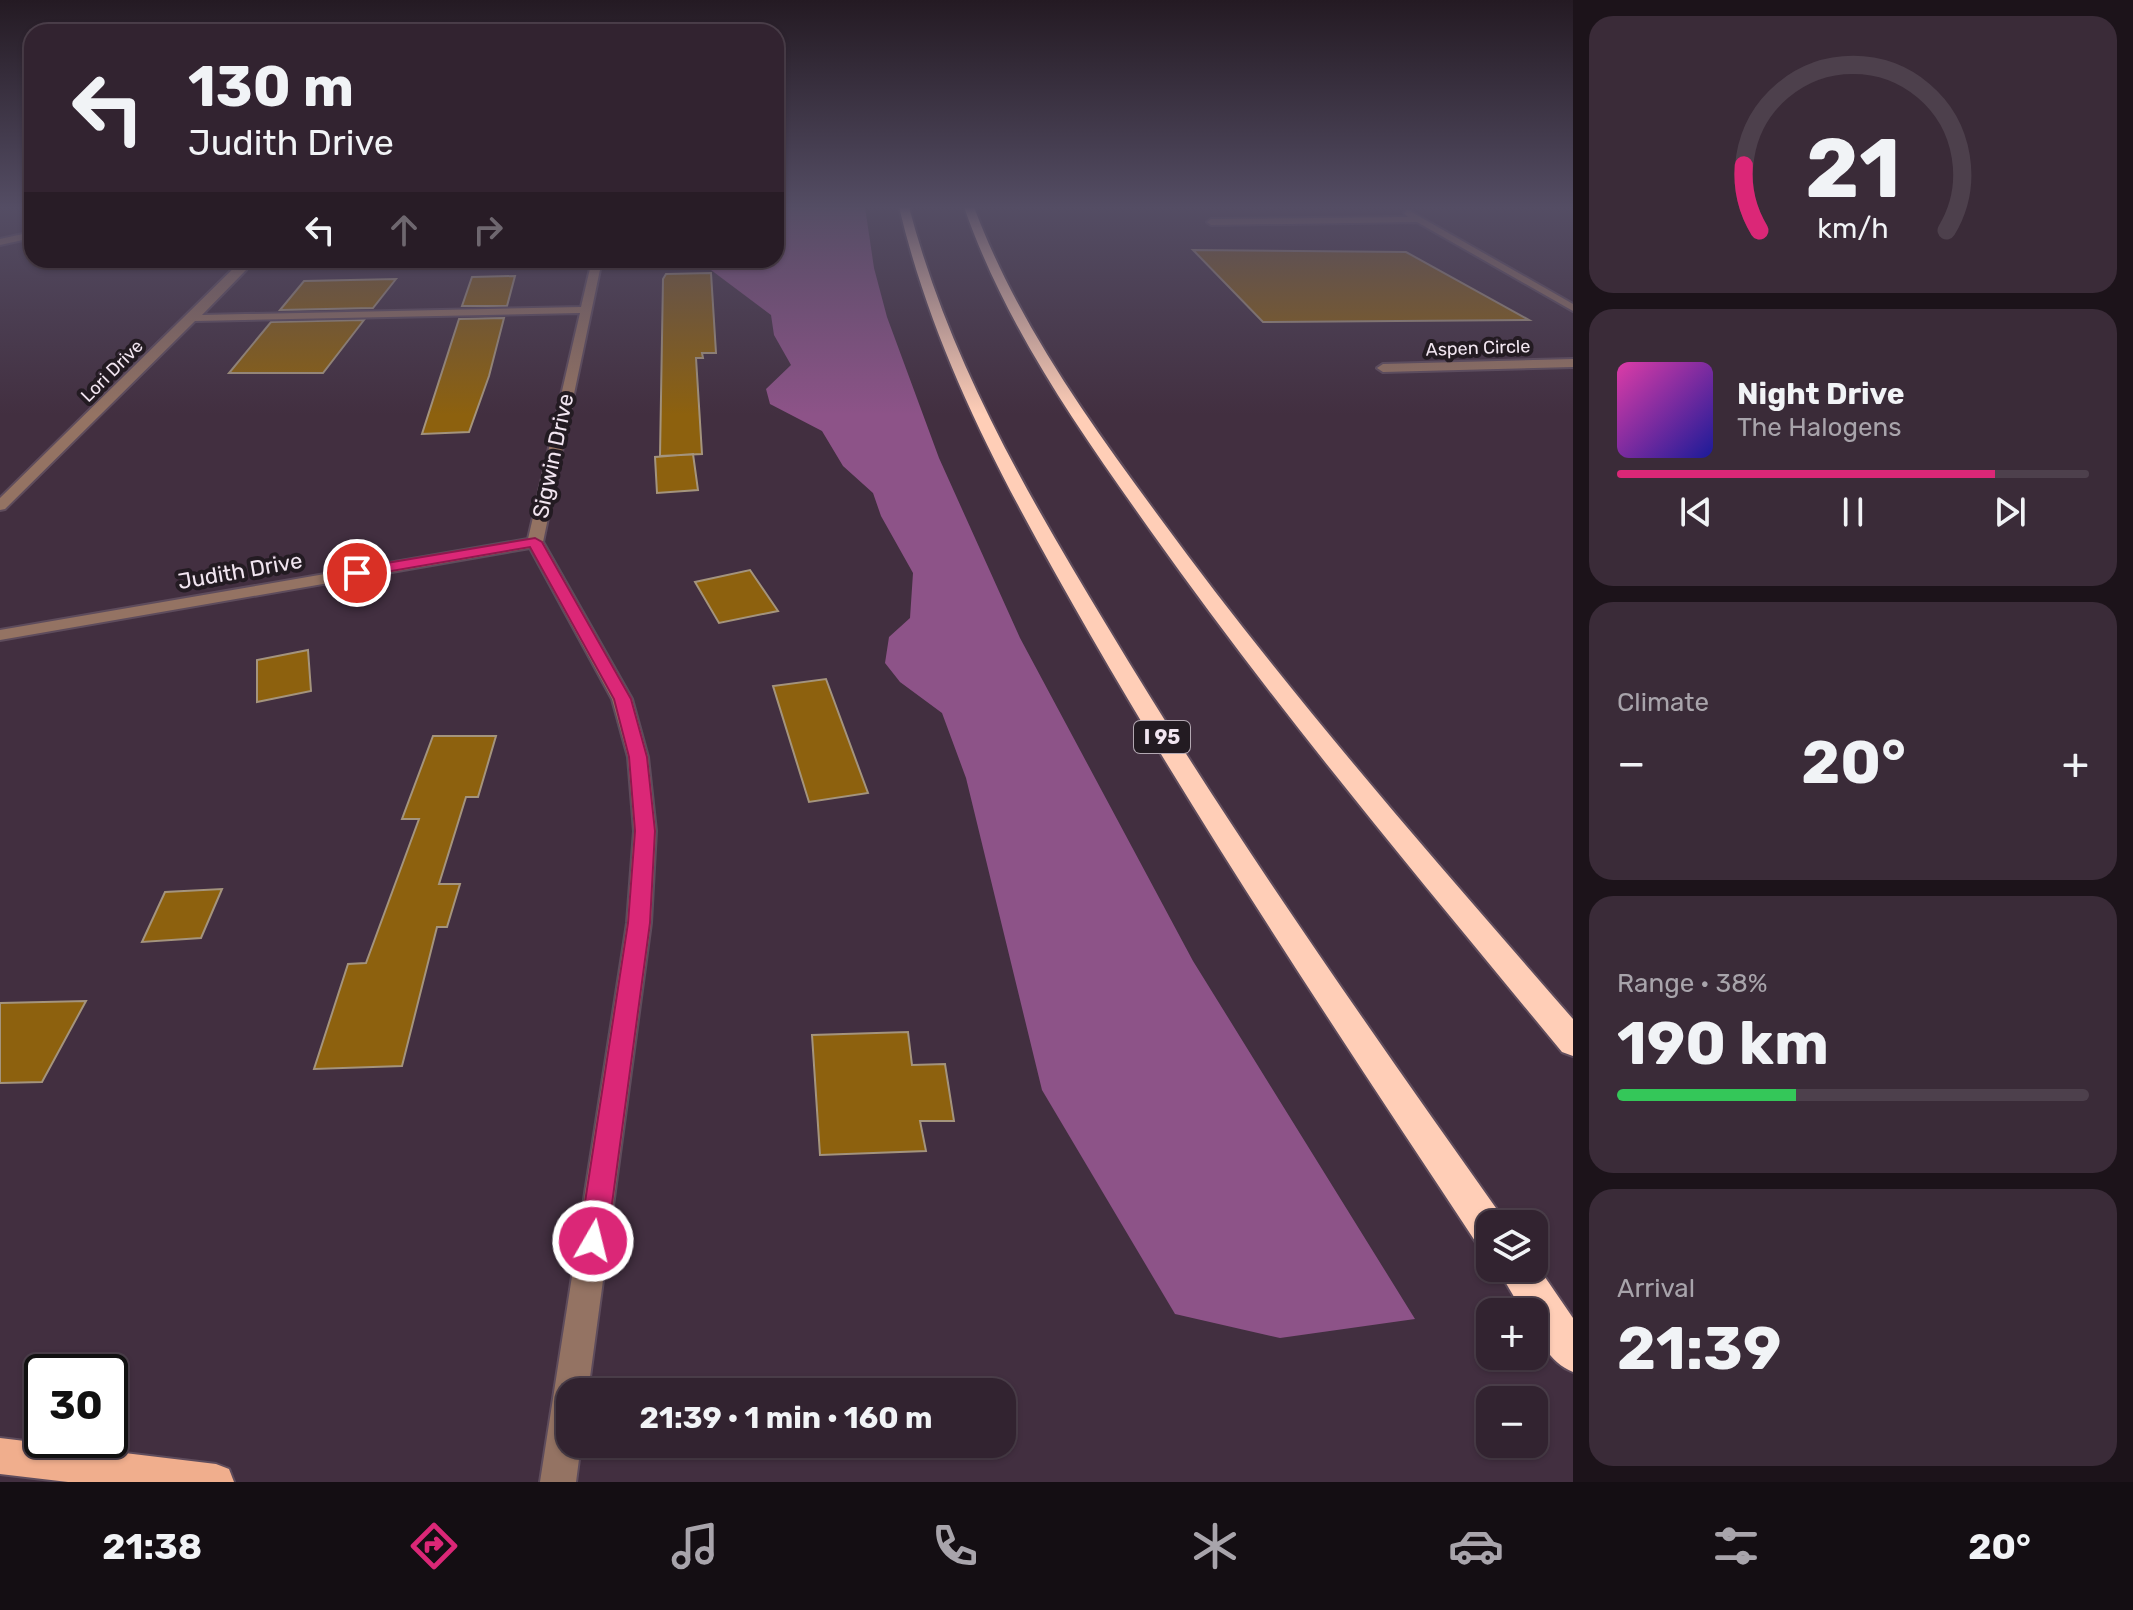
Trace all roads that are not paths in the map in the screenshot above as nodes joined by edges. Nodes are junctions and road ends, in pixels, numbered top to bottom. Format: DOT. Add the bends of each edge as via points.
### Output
graph roads {
  1 [pos="235,276"];
  2 [pos="593,276"];
  3 [pos="922,276"];
  4 [pos="998,276"];
  5 [pos="1517,276"];
  6 [pos="1573,308"];
  7 [pos="585,310"];
  8 [pos="191,318"];
  9 [pos="1573,363"];
  10 [pos="1383,368"];
  11 [pos="0,506"];
  12 [pos="535,542"];
  13 [pos="0,635"];
  14 [pos="1573,1042"];
  15 [pos="1476,1210"];
  16 [pos="1526,1282"];
  17 [pos="1573,1352"];
  18 [pos="573,1378"];
  19 [pos="0,1456"];
  20 [pos="562,1458"];
  21 [pos="216,1482"];
  22 [pos="558,1482"];
  1 -- 8 [label="street, Lori Drive"];
  2 -- 7 [label="street, Sigwin Drive"];
  3 -- 15 [label="highway, I 95" via="962,381 1051,550 1164,739"];
  4 -- 14 [label="highway" via="1035,345 1144,510 1354,780"];
  5 -- 6 [label="street"];
  7 -- 8 [label="street"];
  7 -- 12 [label="street, Sigwin Drive"];
  8 -- 11 [label="street, Lori Drive"];
  9 -- 10 [label="street, Aspen Circle"];
  12 -- 13 [label="street, Judith Drive"];
  12 -- 18 [label="street, Sigwin Drive" via="622,699 638,757 645,831 639,923"];
  16 -- 17 [label="highway"];
  19 -- 21 [label="main road"];
  20 -- 22 [label="street"];
}
